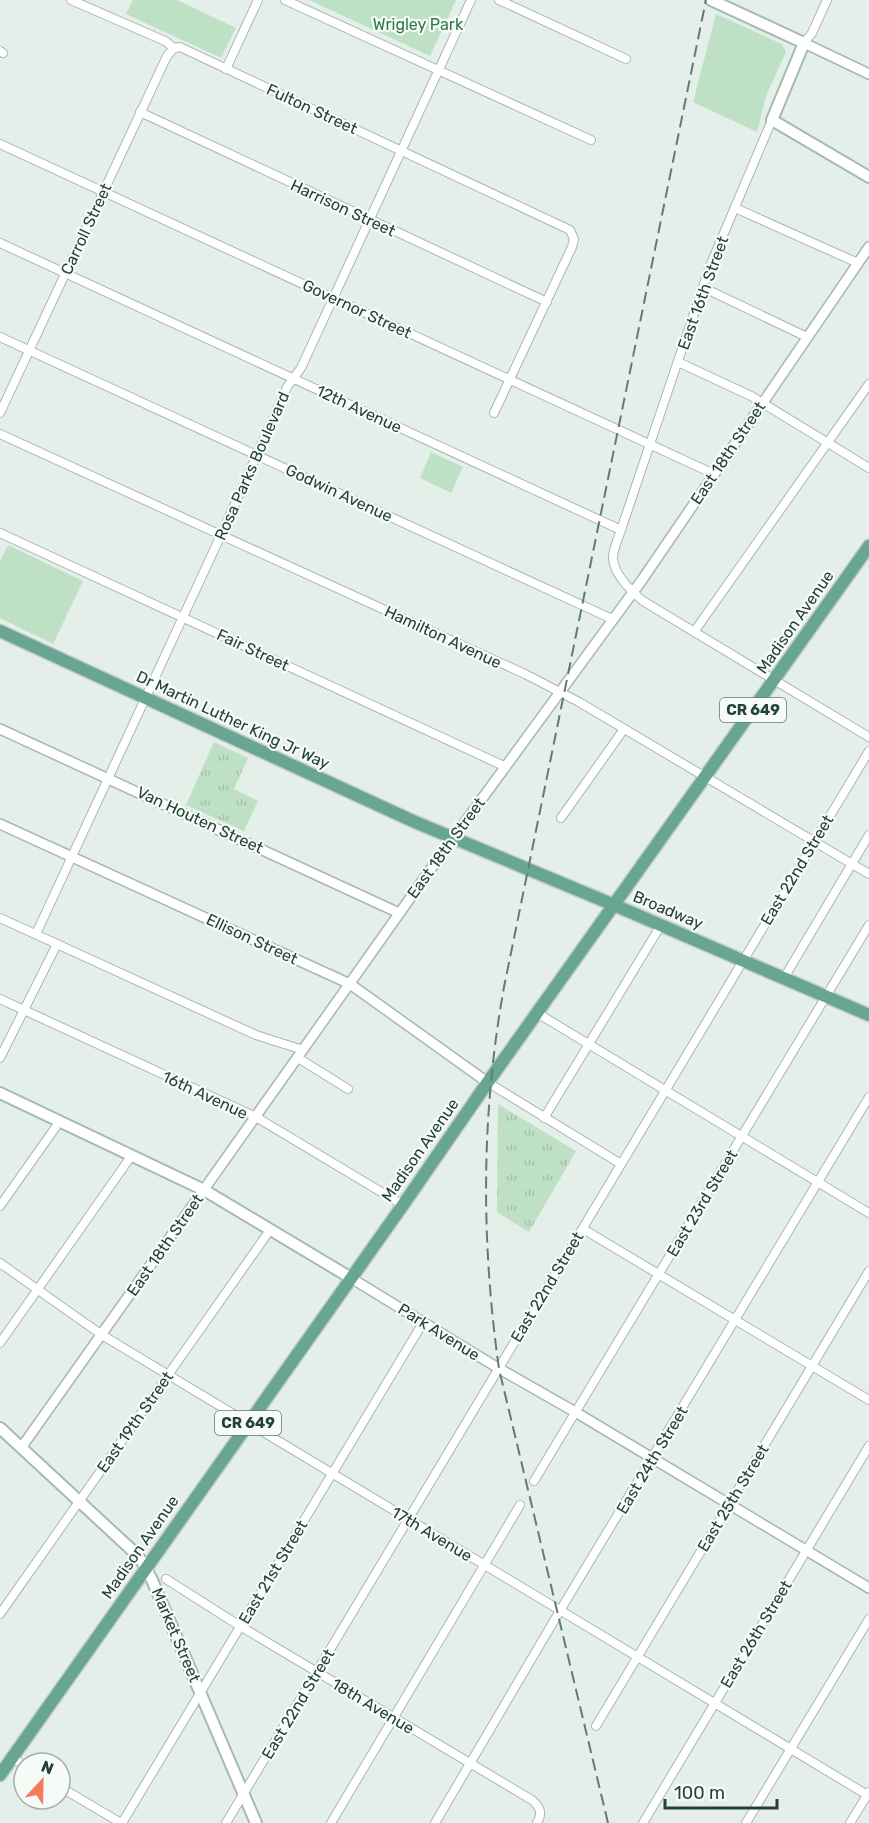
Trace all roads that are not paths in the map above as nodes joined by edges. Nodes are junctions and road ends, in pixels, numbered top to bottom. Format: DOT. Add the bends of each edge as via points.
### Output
graph roads {
  1 [pos="71,0"];
  2 [pos="258,0"];
  3 [pos="285,0"];
  4 [pos="471,0"];
  5 [pos="499,0"];
  6 [pos="711,0"];
  7 [pos="827,0"];
  8 [pos="804,43"];
  9 [pos="174,48"];
  10 [pos="626,59"];
  11 [pos="226,69"];
  12 [pos="438,70"];
  13 [pos="869,74"];
  14 [pos="140,112"];
  15 [pos="772,120"];
  16 [pos="591,140"];
  17 [pos="0,144"];
  18 [pos="401,150"];
  19 [pos="869,177"];
  20 [pos="103,191"];
  21 [pos="735,208"];
  22 [pos="369,220"];
  23 [pos="0,243"];
  24 [pos="869,247"];
  25 [pos="858,263"];
  26 [pos="65,274"];
  27 [pos="704,288"];
  28 [pos="333,298"];
  29 [pos="547,302"];
  30 [pos="0,337"];
  31 [pos="807,337"];
  32 [pos="29,350"];
  33 [pos="678,362"];
  34 [pos="293,378"];
  35 [pos="510,379"];
  36 [pos="869,384"];
  37 [pos="762,403"];
  38 [pos="0,413"];
  39 [pos="494,413"];
  40 [pos="0,434"];
  41 [pos="827,443"];
  42 [pos="650,444"];
  43 [pos="257,456"];
  44 [pos="869,468"];
  45 [pos="714,474"];
  46 [pos="621,530"];
  47 [pos="0,533"];
  48 [pos="221,536"];
  49 [pos="869,546"];
  50 [pos="633,592"];
  51 [pos="183,618"];
  52 [pos="612,619"];
  53 [pos="0,631"];
  54 [pos="694,632"];
  55 [pos="774,680"];
  56 [pos="560,692"];
  57 [pos="146,698"];
  58 [pos="0,729"];
  59 [pos="624,729"];
  60 [pos="869,737"];
  61 [pos="869,751"];
  62 [pos="506,767"];
  63 [pos="706,777"];
  64 [pos="108,778"];
  65 [pos="561,818"];
  66 [pos="0,824"];
  67 [pos="869,835"];
  68 [pos="454,837"];
  69 [pos="814,842"];
  70 [pos="72,857"];
  71 [pos="851,864"];
  72 [pos="869,874"];
  73 [pos="614,905"];
  74 [pos="399,913"];
  75 [pos="0,918"];
  76 [pos="661,925"];
  77 [pos="869,925"];
  78 [pos="36,934"];
  79 [pos="57,944"];
  80 [pos="743,960"];
  81 [pos="784,978"];
  82 [pos="350,984"];
  83 [pos="827,997"];
  84 [pos="0,999"];
  85 [pos="25,1010"];
  86 [pos="537,1013"];
  87 [pos="869,1015"];
  88 [pos="589,1044"];
  89 [pos="301,1054"];
  90 [pos="0,1058"];
  91 [pos="488,1082"];
  92 [pos="348,1089"];
  93 [pos="665,1090"];
  94 [pos="0,1093"];
  95 [pos="869,1097"];
  96 [pos="256,1118"];
  97 [pos="544,1118"];
  98 [pos="60,1121"];
  99 [pos="741,1136"];
  100 [pos="132,1155"];
  101 [pos="621,1164"];
  102 [pos="818,1182"];
  103 [pos="204,1190"];
  104 [pos="403,1205"];
  105 [pos="0,1206"];
  106 [pos="869,1213"];
  107 [pos="583,1229"];
  108 [pos="270,1230"];
  109 [pos="0,1263"];
  110 [pos="869,1271"];
  111 [pos="660,1275"];
  112 [pos="351,1278"];
  113 [pos="38,1290"];
  114 [pos="735,1320"];
  115 [pos="424,1321"];
  116 [pos="102,1335"];
  117 [pos="0,1343"];
  118 [pos="812,1366"];
  119 [pos="498,1368"];
  120 [pos="167,1375"];
  121 [pos="869,1400"];
  122 [pos="577,1413"];
  123 [pos="248,1423"];
  124 [pos="0,1428"];
  125 [pos="869,1446"];
  126 [pos="21,1448"];
  127 [pos="653,1458"];
  128 [pos="332,1473"];
  129 [pos="534,1481"];
  130 [pos="79,1502"];
  131 [pos="730,1504"];
  132 [pos="520,1505"];
  133 [pos="408,1519"];
  134 [pos="806,1550"];
  135 [pos="484,1565"];
  136 [pos="146,1568"];
  137 [pos="166,1579"];
  138 [pos="869,1588"];
  139 [pos="1,1611"];
  140 [pos="560,1611"];
  141 [pos="869,1618"];
  142 [pos="240,1626"];
  143 [pos="638,1657"];
  144 [pos="316,1672"];
  145 [pos="200,1693"];
  146 [pos="715,1703"];
  147 [pos="393,1718"];
  148 [pos="597,1725"];
  149 [pos="791,1749"];
  150 [pos="17,1751"];
  151 [pos="12,1758"];
  152 [pos="471,1764"];
  153 [pos="0,1775"];
  154 [pos="72,1794"];
  155 [pos="244,1794"];
  156 [pos="868,1794"];
  157 [pos="539,1821"];
  158 [pos="121,1823"];
  159 [pos="226,1823"];
  160 [pos="256,1823"];
  161 [pos="331,1823"];
  162 [pos="435,1823"];
  163 [pos="643,1823"];
  164 [pos="746,1823"];
  165 [pos="850,1823"];
  1 -- 9 [label="street, Fulton Street"];
  2 -- 11 [label="street"];
  3 -- 12 [label="street"];
  4 -- 12 [label="street, Rosa Parks Boulevard"];
  5 -- 10 [label="street"];
  6 -- 8 [label="main road"];
  7 -- 8 [label="street, East 16th Street"];
  8 -- 13 [label="street"];
  8 -- 15 [label="main road, East 16th Street"];
  9 -- 11 [label="street, Fulton Street" via="180,47"];
  9 -- 14 [label="street, Carroll Street"];
  11 -- 18 [label="street, Fulton Street"];
  12 -- 16 [label="street"];
  12 -- 18 [label="street, Rosa Parks Boulevard"];
  14 -- 20 [label="street, Carroll Street"];
  14 -- 22 [label="street, Harrison Street"];
  15 -- 19 [label="main road"];
  15 -- 21 [label="street, East 16th Street"];
  17 -- 20 [label="street, Governor Street"];
  18 -- 22 [label="street, Rosa Parks Boulevard"];
  18 -- 29 [label="street, Fulton Street" via="570,230 572,247"];
  20 -- 26 [label="street, Carroll Street"];
  20 -- 28 [label="street, Governor Street"];
  21 -- 25 [label="street"];
  21 -- 27 [label="street, East 16th Street"];
  22 -- 28 [label="street, Rosa Parks Boulevard"];
  22 -- 29 [label="street, Harrison Street"];
  23 -- 26 [label="street, 12th Avenue"];
  24 -- 25 [label="street, East 18th Street"];
  25 -- 31 [label="street, East 18th Street"];
  26 -- 32 [label="street, Carroll Street"];
  26 -- 34 [label="street, 12th Avenue"];
  27 -- 31 [label="street"];
  27 -- 33 [label="street, East 16th Street"];
  28 -- 34 [label="street, Rosa Parks Boulevard"];
  28 -- 35 [label="street, Governor Street"];
  29 -- 35 [label="street"];
  30 -- 32 [label="street, Godwin Avenue"];
  31 -- 37 [label="street, East 18th Street"];
  32 -- 38 [label="street, Carroll Street"];
  32 -- 43 [label="street, Godwin Avenue"];
  33 -- 37 [label="street"];
  33 -- 42 [label="street, East 16th Street"];
  34 -- 43 [label="street, Rosa Parks Boulevard"];
  34 -- 46 [label="street, 12th Avenue"];
  35 -- 39 [label="street"];
  35 -- 42 [label="street, Governor Street"];
  36 -- 41 [label="street"];
  37 -- 41 [label="street"];
  37 -- 45 [label="street, East 18th Street"];
  40 -- 48 [label="street, Hamilton Avenue"];
  41 -- 44 [label="street"];
  41 -- 54 [label="street"];
  42 -- 45 [label="street, Governor Street"];
  42 -- 46 [label="street, East 16th Street"];
  43 -- 48 [label="street, Rosa Parks Boulevard"];
  43 -- 52 [label="street, Godwin Avenue"];
  45 -- 50 [label="street, East 18th Street"];
  46 -- 50 [label="street, East 16th Street" via="614,564"];
  47 -- 51 [label="street, Fair Street"];
  48 -- 51 [label="street, Rosa Parks Boulevard"];
  48 -- 56 [label="street, Hamilton Avenue"];
  49 -- 55 [label="main road, Madison Avenue / CR 649"];
  50 -- 52 [label="street, East 18th Street"];
  50 -- 54 [label="street"];
  51 -- 57 [label="street, Rosa Parks Boulevard"];
  51 -- 62 [label="street, Fair Street"];
  52 -- 56 [label="street, East 18th Street"];
  53 -- 57 [label="main road, Dr Martin Luther King Jr Way"];
  54 -- 55 [label="street"];
  55 -- 60 [label="street"];
  55 -- 63 [label="main road, Madison Avenue / CR 649"];
  56 -- 59 [label="street, Hamilton Avenue"];
  56 -- 62 [label="street, East 18th Street"];
  57 -- 64 [label="street, Rosa Parks Boulevard"];
  57 -- 68 [label="main road, Dr Martin Luther King Jr Way"];
  58 -- 64 [label="street, Van Houten Street"];
  59 -- 63 [label="street, Hamilton Avenue"];
  59 -- 65 [label="street"];
  61 -- 69 [label="street, East 22nd Street"];
  62 -- 68 [label="street, East 18th Street"];
  63 -- 69 [label="street, Hamilton Avenue"];
  63 -- 73 [label="main road, Madison Avenue / CR 649"];
  64 -- 70 [label="street, Rosa Parks Boulevard"];
  64 -- 74 [label="street, Van Houten Street"];
  66 -- 70 [label="street, Ellison Street"];
  67 -- 71 [label="street"];
  68 -- 73 [label="main road, Broadway"];
  68 -- 74 [label="street, East 18th Street"];
  69 -- 71 [label="street, Hamilton Avenue"];
  69 -- 80 [label="street, East 22nd Street"];
  70 -- 78 [label="street, Rosa Parks Boulevard"];
  70 -- 82 [label="street, Ellison Street"];
  71 -- 72 [label="street, Hamilton Avenue"];
  71 -- 81 [label="street"];
  73 -- 76 [label="main road, Broadway"];
  73 -- 86 [label="main road, Madison Avenue / CR 649"];
  74 -- 82 [label="street, East 18th Street"];
  75 -- 78 [label="street"];
  76 -- 80 [label="main road, Broadway"];
  76 -- 88 [label="street"];
  77 -- 83 [label="street, East 23rd Street"];
  78 -- 79 [label="street"];
  79 -- 85 [label="street"];
  79 -- 89 [label="street"];
  80 -- 81 [label="main road, Broadway"];
  80 -- 93 [label="street, East 22nd Street"];
  81 -- 83 [label="main road, Broadway"];
  82 -- 89 [label="street, East 18th Street"];
  82 -- 91 [label="street, Ellison Street"];
  83 -- 87 [label="main road, Broadway"];
  83 -- 99 [label="street, East 23rd Street"];
  84 -- 85 [label="street, 16th Avenue"];
  85 -- 90 [label="street"];
  85 -- 96 [label="street, 16th Avenue"];
  86 -- 88 [label="street"];
  86 -- 91 [label="main road, Madison Avenue / CR 649"];
  88 -- 93 [label="street"];
  88 -- 97 [label="street"];
  89 -- 92 [label="street"];
  89 -- 96 [label="street, East 18th Street"];
  91 -- 97 [label="street"];
  91 -- 104 [label="main road, Madison Avenue / CR 649"];
  93 -- 99 [label="street"];
  93 -- 101 [label="street, East 22nd Street"];
  94 -- 98 [label="main road, Park Avenue"];
  95 -- 102 [label="street, East 24th Street"];
  96 -- 103 [label="street, East 18th Street"];
  96 -- 104 [label="street, 16th Avenue"];
  97 -- 101 [label="street"];
  98 -- 100 [label="main road, Park Avenue"];
  98 -- 105 [label="street"];
  99 -- 102 [label="street"];
  99 -- 111 [label="street, East 23rd Street"];
  100 -- 103 [label="main road, Park Avenue"];
  100 -- 113 [label="street"];
  101 -- 107 [label="street, East 22nd Street"];
  102 -- 106 [label="street"];
  102 -- 114 [label="street, East 24th Street"];
  103 -- 108 [label="main road, Park Avenue"];
  103 -- 116 [label="street, East 18th Street"];
  104 -- 112 [label="main road, Madison Avenue / CR 649"];
  107 -- 111 [label="street"];
  107 -- 119 [label="street, East 22nd Street"];
  108 -- 112 [label="main road, Park Avenue"];
  108 -- 120 [label="street, East 19th Street"];
  109 -- 113 [label="street, 17th Avenue"];
  110 -- 118 [label="street, East 25th Street"];
  111 -- 114 [label="street"];
  111 -- 122 [label="street, East 23rd Street"];
  112 -- 115 [label="street, Park Avenue"];
  112 -- 123 [label="main road, Madison Avenue / CR 649"];
  113 -- 116 [label="street, 17th Avenue"];
  113 -- 117 [label="street"];
  114 -- 118 [label="street"];
  114 -- 127 [label="street, East 24th Street"];
  115 -- 119 [label="street, Park Avenue"];
  115 -- 128 [label="street, East 21st Street"];
  116 -- 120 [label="street, 17th Avenue"];
  116 -- 126 [label="street, East 18th Street"];
  118 -- 121 [label="street"];
  118 -- 131 [label="street, East 25th Street"];
  119 -- 122 [label="street, Park Avenue"];
  119 -- 133 [label="street, East 22nd Street"];
  120 -- 123 [label="street, 17th Avenue"];
  120 -- 130 [label="street, East 19th Street"];
  122 -- 127 [label="street, Park Avenue"];
  122 -- 129 [label="street, East 23rd Street"];
  123 -- 128 [label="street, 17th Avenue"];
  123 -- 136 [label="main road, Madison Avenue / CR 649"];
  124 -- 126 [label="main road, Market Street"];
  125 -- 134 [label="street, East 26th Street"];
  126 -- 130 [label="main road, Market Street"];
  127 -- 131 [label="street, Park Avenue"];
  127 -- 140 [label="street, East 24th Street"];
  128 -- 133 [label="street, 17th Avenue"];
  128 -- 142 [label="street, East 21st Street"];
  130 -- 136 [label="main road, Market Street"];
  130 -- 139 [label="street, East 19th Street"];
  131 -- 134 [label="street, Park Avenue"];
  131 -- 143 [label="street, East 25th Street"];
  132 -- 135 [label="street"];
  133 -- 135 [label="street, 17th Avenue"];
  133 -- 144 [label="street, East 22nd Street"];
  134 -- 138 [label="street, Park Avenue"];
  134 -- 146 [label="street, East 26th Street"];
  135 -- 140 [label="street, 17th Avenue"];
  135 -- 147 [label="street"];
  136 -- 145 [label="main road, Market Street"];
  136 -- 150 [label="main road, Madison Avenue / CR 649"];
  137 -- 142 [label="street, 18th Avenue"];
  140 -- 143 [label="street, 17th Avenue"];
  140 -- 152 [label="street, East 24th Street"];
  141 -- 149 [label="street"];
  142 -- 144 [label="street, 18th Avenue"];
  142 -- 145 [label="street, East 21st Street"];
  143 -- 146 [label="street, 17th Avenue"];
  143 -- 148 [label="street, East 25th Street"];
  144 -- 147 [label="street, 18th Avenue"];
  144 -- 155 [label="street, East 22nd Street"];
  145 -- 155 [label="main road, Market Street"];
  145 -- 158 [label="street, East 21st Street"];
  146 -- 149 [label="street, 17th Avenue"];
  146 -- 163 [label="street, East 26th Street"];
  147 -- 152 [label="street, 18th Avenue"];
  147 -- 161 [label="street"];
  149 -- 156 [label="street, 17th Avenue"];
  149 -- 164 [label="street"];
  151 -- 153 [label="main road, Madison Avenue / CR 649"];
  152 -- 157 [label="street, 18th Avenue" via="532,1800 539,1806"];
  152 -- 162 [label="street, East 24th Street"];
  154 -- 158 [label="street"];
  155 -- 159 [label="street, East 22nd Street"];
  155 -- 160 [label="main road, Market Street"];
  156 -- 165 [label="street"];
}
